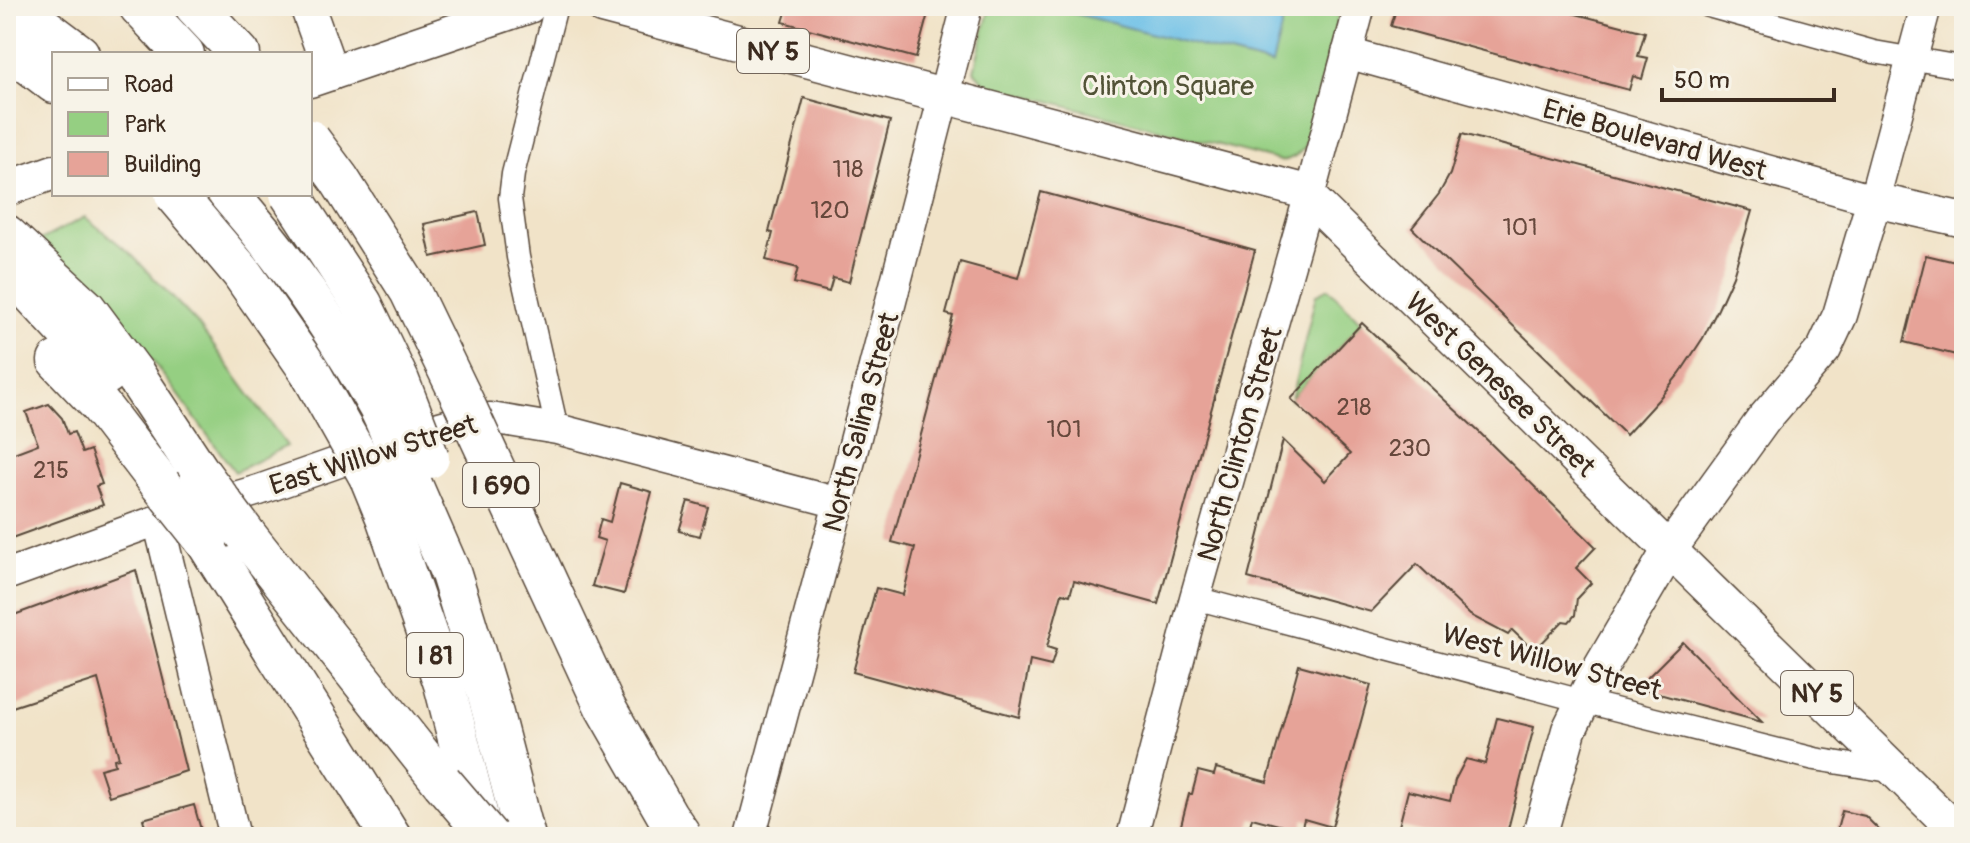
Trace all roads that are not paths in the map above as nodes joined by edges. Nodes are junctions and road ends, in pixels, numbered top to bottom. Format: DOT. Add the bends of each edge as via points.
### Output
graph roads {
  1 [pos="15,6"];
  2 [pos="139,6"];
  3 [pos="195,6"];
  4 [pos="307,6"];
  5 [pos="529,6"];
  6 [pos="556,6"];
  7 [pos="602,6"];
  8 [pos="967,6"];
  9 [pos="1360,6"];
  10 [pos="1708,6"];
  11 [pos="1926,6"];
  12 [pos="6,46"];
  13 [pos="76,52"];
  14 [pos="182,52"];
  15 [pos="238,52"];
  16 [pos="1347,53"];
  17 [pos="1911,58"];
  18 [pos="1964,70"];
  19 [pos="320,77"];
  20 [pos="52,81"];
  21 [pos="944,95"];
  22 [pos="312,143"];
  23 [pos="52,173"];
  24 [pos="6,189"];
  25 [pos="177,196"];
  26 [pos="231,196"];
  27 [pos="291,196"];
  28 [pos="1309,197"];
  29 [pos="1874,200"];
  30 [pos="1964,220"];
  31 [pos="10,249"];
  32 [pos="6,305"];
  33 [pos="557,429"];
  34 [pos="400,464"];
  35 [pos="160,503"];
  36 [pos="839,503"];
  37 [pos="1670,549"];
  38 [pos="6,575"];
  39 [pos="1195,598"];
  40 [pos="1582,701"];
  41 [pos="1897,773"];
  42 [pos="235,837"];
  43 [pos="391,837"];
  44 [pos="486,837"];
  45 [pos="525,837"];
  46 [pos="682,837"];
  47 [pos="750,837"];
  48 [pos="1132,837"];
  49 [pos="1539,837"];
  50 [pos="1963,837"];
  1 -- 13 [label="highway"];
  2 -- 14 [label="highway"];
  3 -- 15 [label="highway"];
  4 -- 19 [label="main road"];
  5 -- 19 [label="main road"];
  6 -- 33 [label="street" via="510,198"];
  7 -- 21 [label="main road, NY 5"];
  8 -- 21 [label="street, North Salina Street"];
  9 -- 16 [label="street, North Clinton Street"];
  10 -- 17 [label="street"];
  11 -- 17 [label="street"];
  12 -- 20 [label="highway"];
  16 -- 28 [label="street, North Clinton Street"];
  16 -- 29 [label="street, Erie Boulevard West"];
  17 -- 18 [label="street"];
  17 -- 29 [label="street"];
  21 -- 28 [label="main road, West Genesee Street / NY 5" via="1299,190"];
  21 -- 36 [label="street, North Salina Street"];
  22 -- 46 [label="highway, I 690, bridge" via="410,291 605,707"];
  23 -- 24 [label="main road"];
  25 -- 34 [label="highway, I 81, bridge" via="241,272 309,370"];
  26 -- 34 [label="highway, I 81, bridge" via="326,321 379,409"];
  27 -- 34 [label="highway, bridge" via="362,304 399,381"];
  28 -- 37 [label="main road, West Genesee Street / NY 5"];
  28 -- 39 [label="street, North Clinton Street"];
  29 -- 30 [label="main road, Erie Boulevard West"];
  29 -- 37 [label="main road" via="1840,315 1824,349 1764,419"];
  31 -- 44 [label="highway, bridge" via="86,309 246,535"];
  32 -- 35 [label="highway" via="99,404"];
  33 -- 35 [label="street, East Willow Street" via="491,418 465,420 259,490"];
  33 -- 36 [label="street, East Willow Street"];
  34 -- 44 [label="highway, I 81" via="391,531 444,684"];
  34 -- 45 [label="highway, I 81" via="451,574"];
  35 -- 38 [label="street, East Willow Street"];
  35 -- 42 [label="street"];
  35 -- 43 [label="highway, bridge" via="207,543"];
  36 -- 47 [label="street, North Salina Street"];
  37 -- 40 [label="main road"];
  37 -- 41 [label="main road, West Genesee Street / NY 5"];
  39 -- 40 [label="street, West Willow Street"];
  39 -- 48 [label="street, North Clinton Street"];
  40 -- 41 [label="street, West Willow Street" via="1815,759"];
  40 -- 49 [label="main road"];
  41 -- 50 [label="main road, West Genesee Street / NY 5"];
}
